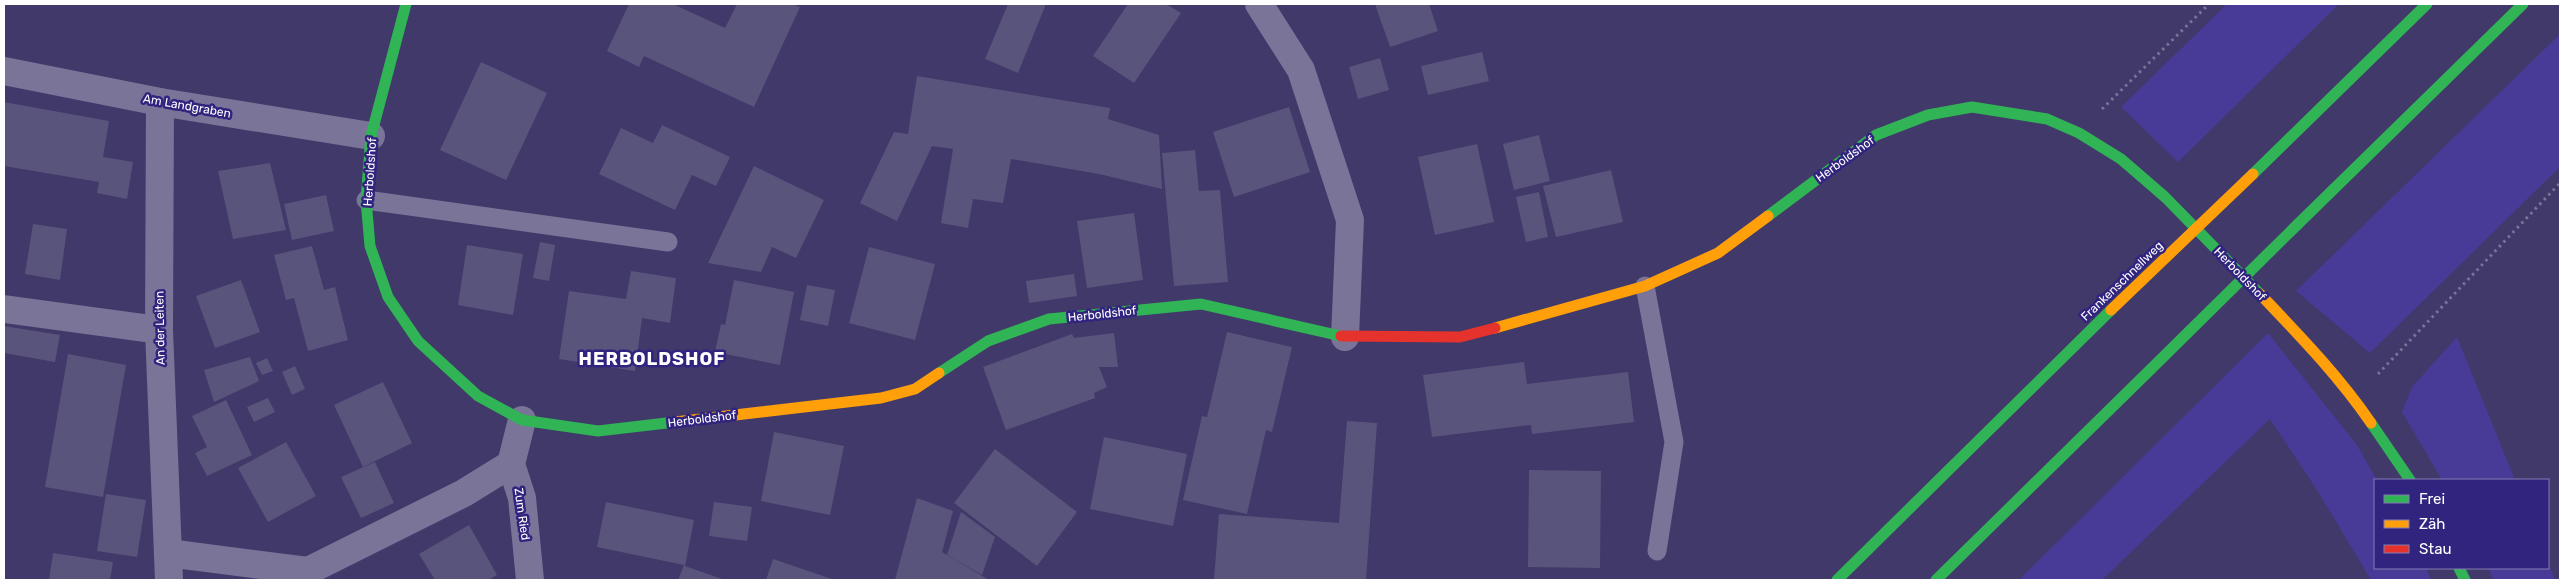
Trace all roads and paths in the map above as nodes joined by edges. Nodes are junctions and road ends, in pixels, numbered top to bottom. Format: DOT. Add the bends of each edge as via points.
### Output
graph roads {
  1 [pos="406,4"];
  2 [pos="1260,4"];
  3 [pos="2209,4"];
  4 [pos="2427,4"];
  5 [pos="2524,4"];
  6 [pos="4,71"];
  7 [pos="160,102"];
  8 [pos="2079,133"];
  9 [pos="371,136"];
  10 [pos="2560,182"];
  11 [pos="366,200"];
  12 [pos="668,242"];
  13 [pos="1645,286"];
  14 [pos="4,309"];
  15 [pos="160,330"];
  16 [pos="1345,337"];
  17 [pos="2355,400"];
  18 [pos="522,420"];
  19 [pos="511,464"];
  20 [pos="2409,479"];
  21 [pos="1657,551"];
  22 [pos="168,553"];
  23 [pos="301,575"];
  24 [pos="169,580"];
  25 [pos="530,580"];
  26 [pos="1837,580"];
  27 [pos="1936,580"];
  1 -- 9 [label="main road, Herboldshof"];
  2 -- 16 [label="street" via="1301,70 1350,220"];
  3 -- 8 [label="path"];
  4 -- 26 [label="main road, Frankenschnellweg, bridge"];
  5 -- 27 [label="main road, bridge"];
  6 -- 7 [label="street, Am Landgraben"];
  7 -- 9 [label="street, Am Landgraben"];
  7 -- 15 [label="street, An der Leiten"];
  8 -- 13 [label="main road, Herboldshof" via="2047,119 1972,107 1928,115 1876,136 1718,253"];
  8 -- 17 [label="main road, Herboldshof" via="2121,159 2165,198 2307,343"];
  9 -- 11 [label="main road, Herboldshof"];
  10 -- 17 [label="path"];
  11 -- 12 [label="lane"];
  11 -- 18 [label="main road, Herboldshof" via="370,246 388,297 418,341 478,396"];
  13 -- 16 [label="main road, Herboldshof" via="1460,337"];
  13 -- 21 [label="lane" via="1674,442"];
  14 -- 15 [label="street"];
  15 -- 22 [label="street, An der Leiten"];
  16 -- 18 [label="main road, Herboldshof" via="1201,304 1049,320 988,341 915,388 881,398 598,431"];
  17 -- 20 [label="main road, Herboldshof"];
  18 -- 19 [label="street"];
  19 -- 23 [label="street" via="464,493"];
  19 -- 25 [label="street, Zum Ried" via="522,498"];
  22 -- 23 [label="street"];
  22 -- 24 [label="street, An der Leiten"];
}
